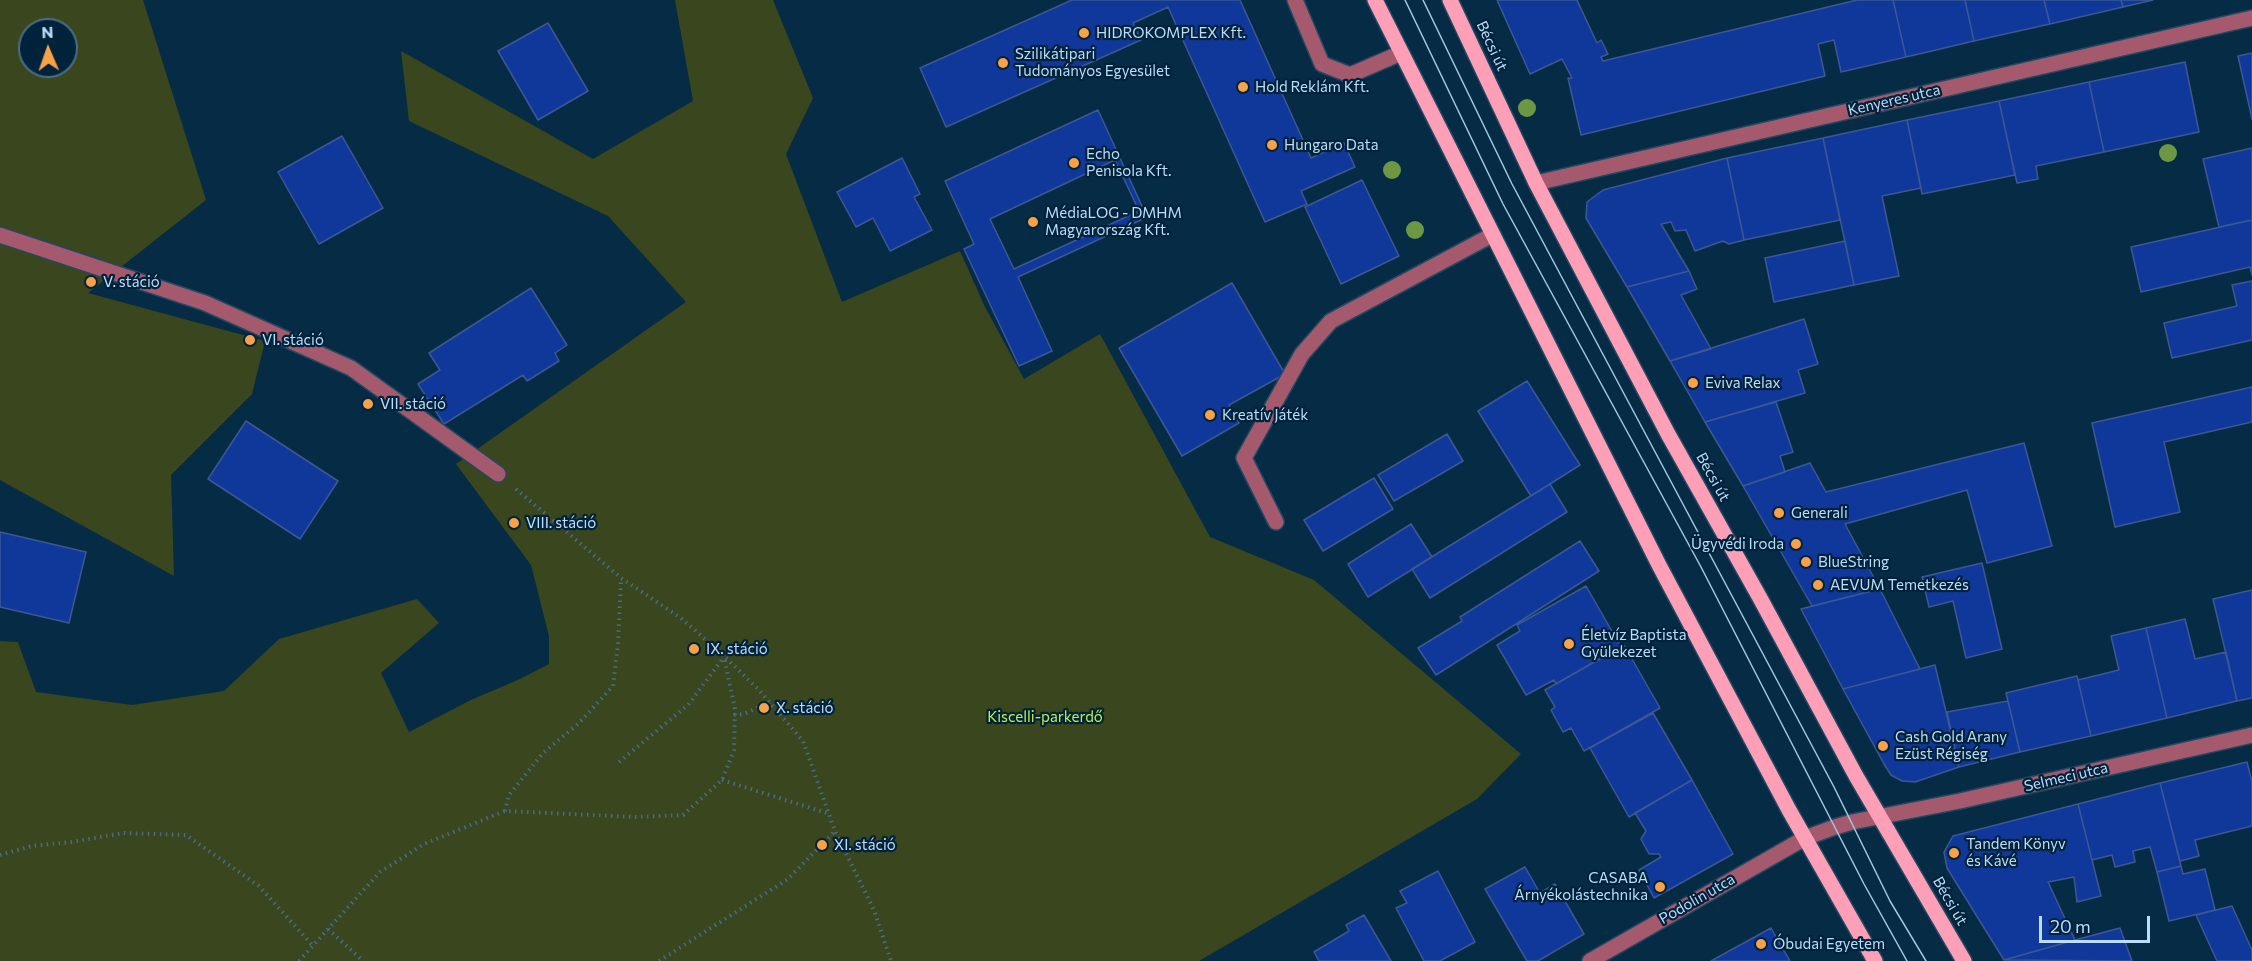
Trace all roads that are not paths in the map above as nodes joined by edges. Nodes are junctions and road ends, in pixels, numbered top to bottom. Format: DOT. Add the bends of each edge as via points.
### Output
graph roads {
  1 [pos="1295,0"];
  2 [pos="1376,0"];
  3 [pos="1450,0"];
  4 [pos="2252,18"];
  5 [pos="1401,53"];
  6 [pos="1536,183"];
  7 [pos="0,235"];
  8 [pos="1492,235"];
  9 [pos="498,474"];
  10 [pos="1276,522"];
  11 [pos="2252,735"];
  12 [pos="1879,816"];
  13 [pos="1805,838"];
  14 [pos="1590,961"];
  15 [pos="1875,961"];
  16 [pos="1964,961"];
  1 -- 5 [label="street" via="1322,64 1350,75"];
  2 -- 5 [label="main road"];
  3 -- 6 [label="main road, Bécsi út"];
  4 -- 6 [label="street, Kenyeres utca"];
  5 -- 8 [label="main road"];
  6 -- 12 [label="main road, Bécsi út" via="1668,434"];
  7 -- 9 [label="street" via="205,303 351,368"];
  8 -- 10 [label="street" via="1331,321 1302,354 1244,458"];
  8 -- 13 [label="main road" via="1659,565"];
  11 -- 12 [label="street, Selmeci utca"];
  12 -- 13 [label="street, Selmeci utca"];
  12 -- 16 [label="main road, Bécsi út"];
  13 -- 14 [label="street, Podolin utca"];
  13 -- 15 [label="main road"];
}
